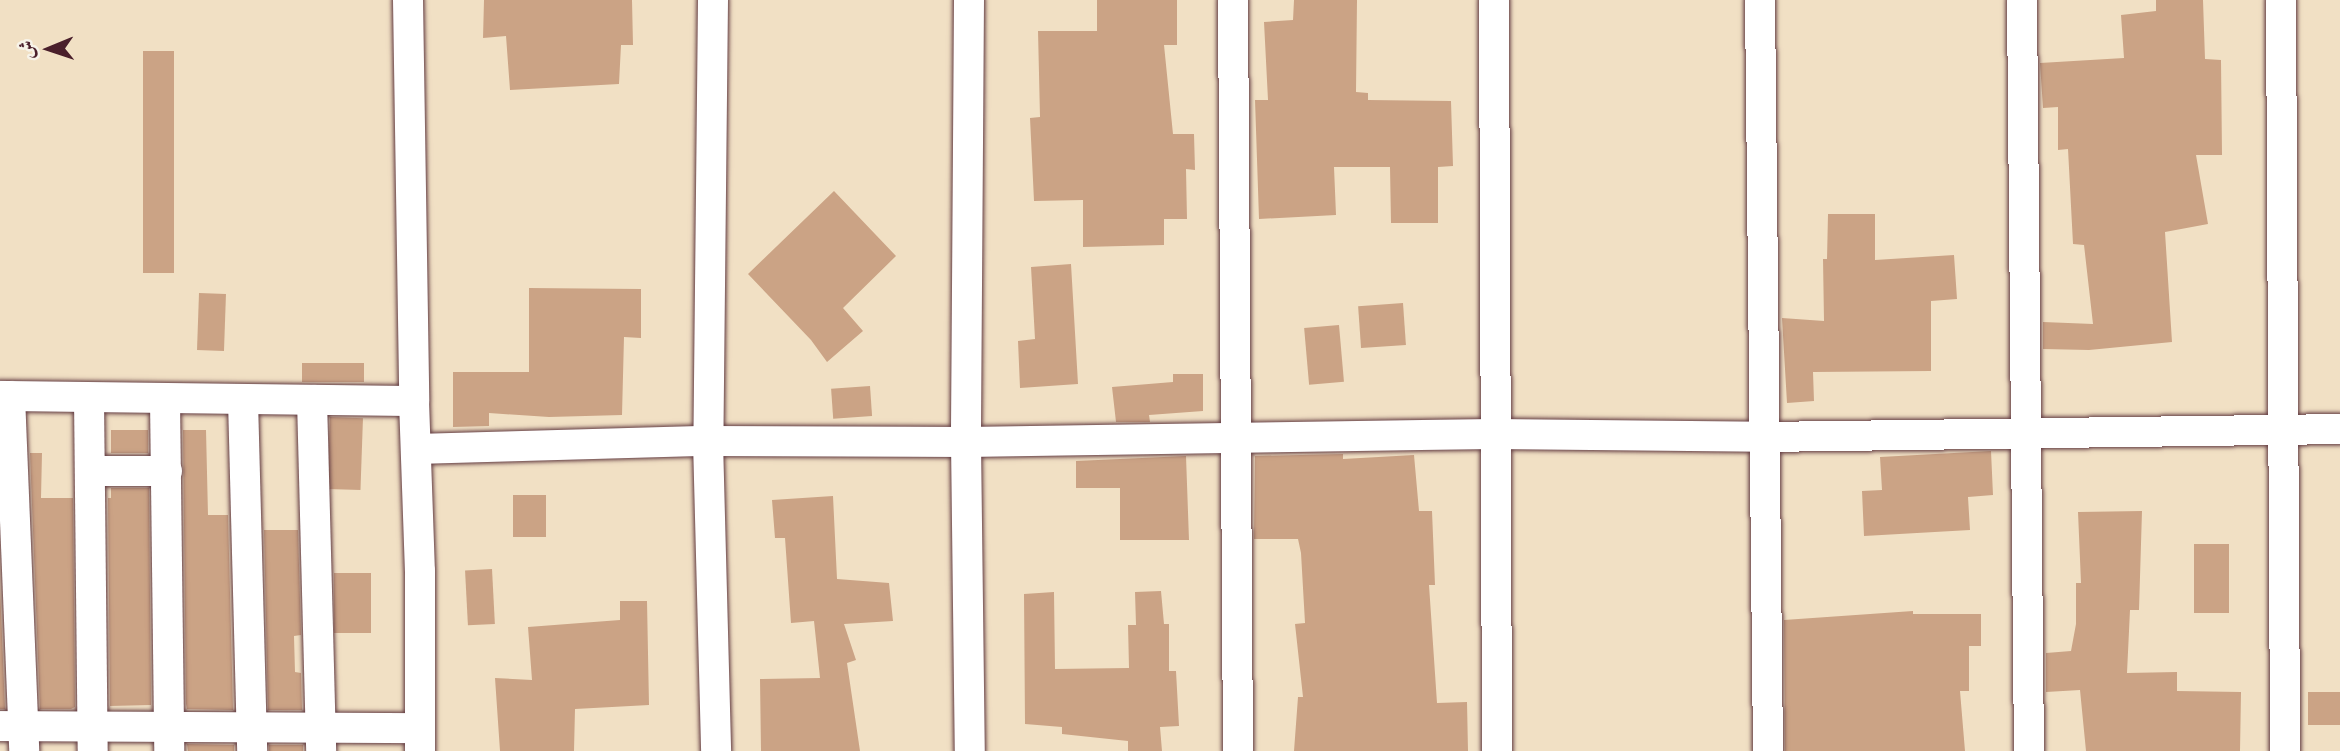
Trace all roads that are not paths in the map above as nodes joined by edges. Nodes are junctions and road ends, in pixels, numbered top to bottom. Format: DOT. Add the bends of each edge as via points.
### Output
graph roads {
  1 [pos="408,0"];
  2 [pos="712,0"];
  3 [pos="970,0"];
  4 [pos="1233,0"];
  5 [pos="1494,0"];
  6 [pos="1760,0"];
  7 [pos="2022,0"];
  8 [pos="2281,0"];
  9 [pos="5,396"];
  10 [pos="89,398"];
  11 [pos="165,400"];
  12 [pos="243,400"];
  13 [pos="312,400"];
  14 [pos="414,401"];
  15 [pos="2283,429"];
  16 [pos="2340,429"];
  17 [pos="1494,434"];
  18 [pos="2028,434"];
  19 [pos="1235,437"];
  20 [pos="1763,438"];
  21 [pos="708,441"];
  22 [pos="966,442"];
  23 [pos="416,450"];
  24 [pos="92,471"];
  25 [pos="167,471"];
  26 [pos="16,735"];
  27 [pos="93,739"];
  28 [pos="169,739"];
  29 [pos="252,739"];
  30 [pos="321,739"];
  31 [pos="420,739"];
  32 [pos="716,751"];
  33 [pos="970,751"];
  34 [pos="1238,751"];
  35 [pos="1497,751"];
  36 [pos="1768,751"];
  37 [pos="2029,751"];
  38 [pos="2285,751"];
  1 -- 14 [label="street"];
  2 -- 21 [label="street"];
  3 -- 22 [label="street"];
  4 -- 19 [label="street"];
  5 -- 17 [label="street"];
  6 -- 20 [label="street"];
  7 -- 18 [label="street"];
  8 -- 15 [label="street"];
  9 -- 10 [label="street"];
  9 -- 26 [label="street"];
  10 -- 11 [label="street"];
  10 -- 24 [label="street"];
  11 -- 12 [label="street"];
  11 -- 25 [label="street"];
  12 -- 13 [label="street"];
  12 -- 29 [label="street"];
  13 -- 14 [label="street"];
  13 -- 30 [label="street"];
  14 -- 23 [label="street"];
  15 -- 16 [label="street"];
  15 -- 18 [label="street"];
  15 -- 38 [label="street"];
  17 -- 19 [label="street"];
  17 -- 20 [label="street"];
  17 -- 35 [label="street"];
  18 -- 20 [label="street"];
  18 -- 37 [label="street"];
  19 -- 22 [label="street"];
  19 -- 34 [label="street"];
  20 -- 36 [label="street"];
  21 -- 22 [label="street"];
  21 -- 23 [label="street"];
  21 -- 32 [label="street"];
  22 -- 33 [label="street"];
  23 -- 31 [label="street"];
  24 -- 25 [label="street"];
  24 -- 27 [label="street"];
  25 -- 28 [label="street"];
  26 -- 27 [label="street"];
  27 -- 28 [label="street"];
  28 -- 29 [label="street"];
  29 -- 30 [label="street"];
  30 -- 31 [label="street"];
}
